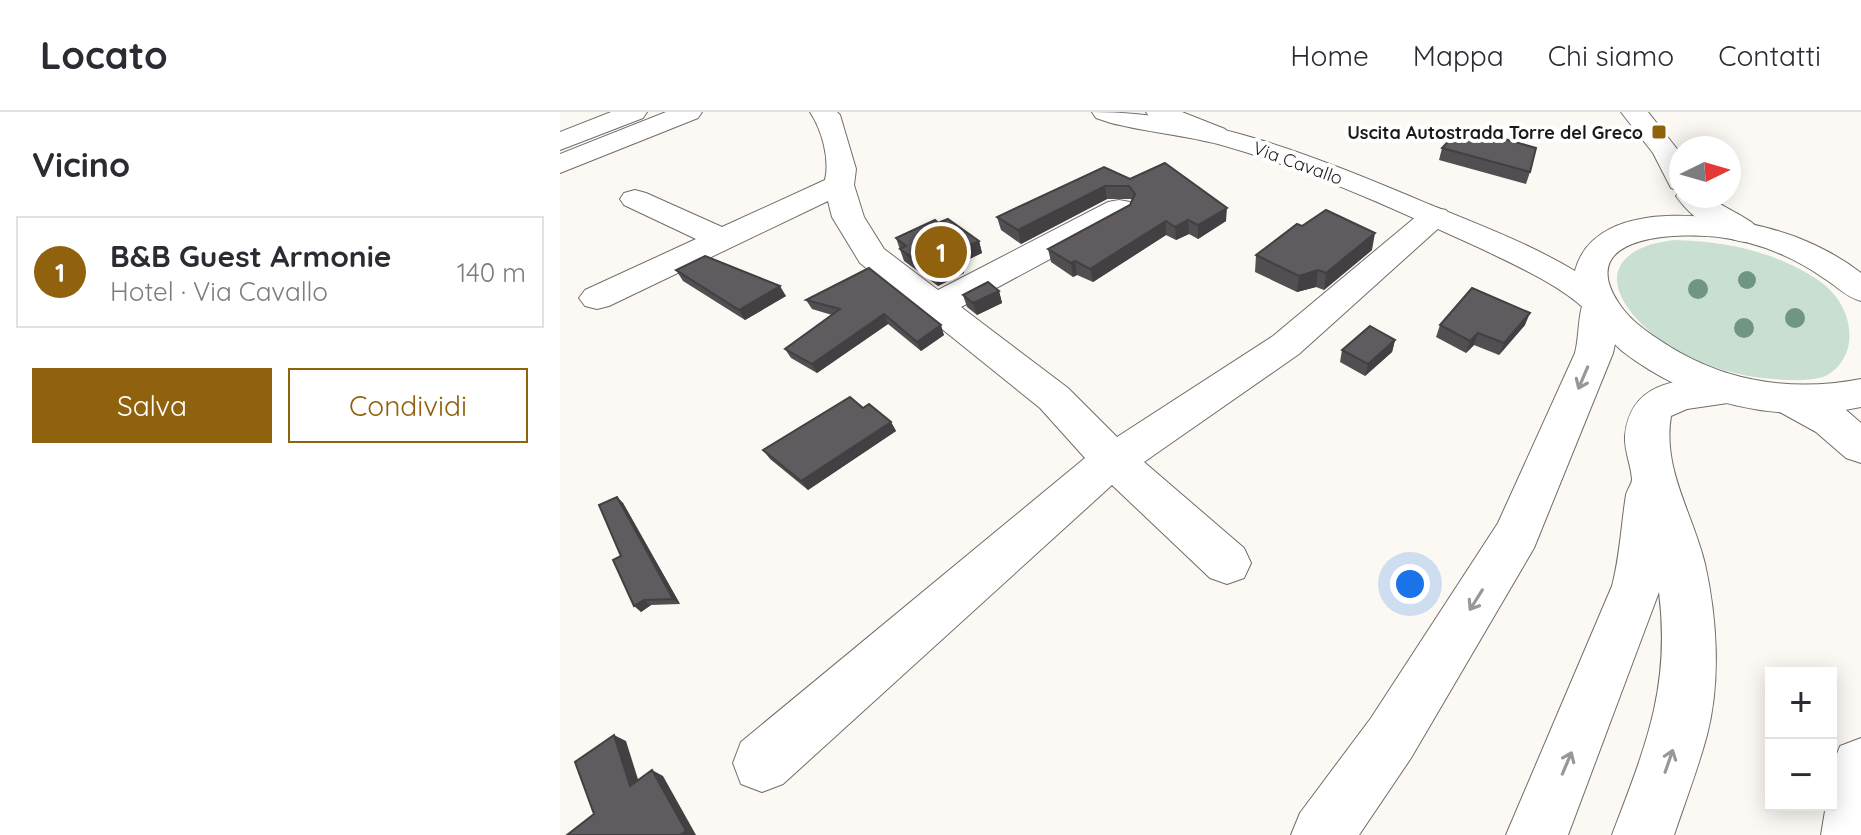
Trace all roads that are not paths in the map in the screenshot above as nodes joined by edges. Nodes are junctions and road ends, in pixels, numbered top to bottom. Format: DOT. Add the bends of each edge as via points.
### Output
graph roads {
  1 [pos="634,112"];
  2 [pos="689,112"];
  3 [pos="823,112"];
  4 [pos="1105,112"];
  5 [pos="1159,112"];
  6 [pos="1634,112"];
  7 [pos="569,131"];
  8 [pos="1215,135"];
  9 [pos="1669,159"];
  10 [pos="560,164"];
  11 [pos="839,185"];
  12 [pos="635,199"];
  13 [pos="1679,208"];
  14 [pos="1704,208"];
  15 [pos="1119,209"];
  16 [pos="1435,217"];
  17 [pos="1657,226"];
  18 [pos="1747,234"];
  19 [pos="1484,237"];
  20 [pos="722,239"];
  21 [pos="1603,248"];
  22 [pos="1861,290"];
  23 [pos="597,298"];
  24 [pos="1600,303"];
  25 [pos="935,306"];
  26 [pos="1734,390"];
  27 [pos="1861,393"];
  28 [pos="1790,400"];
  29 [pos="1861,447"];
  30 [pos="1114,461"];
  31 [pos="1651,470"];
  32 [pos="1227,563"];
  33 [pos="762,763"];
  34 [pos="1861,767"];
  35 [pos="1322,835"];
  36 [pos="1537,835"];
  37 [pos="1643,835"];
  38 [pos="1852,835"];
  1 -- 7 [label="main road"];
  2 -- 10 [label="main road"];
  3 -- 11 [label="main road" via="831,121 842,169"];
  4 -- 8 [label="main road, Via Cavallo" via="1147,126"];
  5 -- 8 [label="main road"];
  6 -- 9 [label="main road"];
  8 -- 16 [label="main road, Via Cavallo"];
  11 -- 20 [label="main road"];
  11 -- 25 [label="main road" via="848,217 872,256"];
  12 -- 20 [label="main road"];
  13 -- 17 [label="main road"];
  14 -- 18 [label="main road"];
  15 -- 25 [label="main road"];
  16 -- 19 [label="main road, Via Cavallo"];
  16 -- 30 [label="main road" via="1286,345"];
  17 -- 18 [label="main road"];
  17 -- 21 [label="main road" via="1630,232"];
  18 -- 22 [label="main road" via="1807,255"];
  19 -- 21 [label="main road" via="1546,251"];
  19 -- 24 [label="main road" via="1553,270"];
  20 -- 23 [label="main road"];
  21 -- 24 [label="main road" via="1592,277"];
  24 -- 26 [label="main road" via="1622,332 1653,355"];
  24 -- 35 [label="main road, one-way" via="1594,353 1517,534 1391,738"];
  25 -- 30 [label="main road" via="1054,398"];
  26 -- 28 [label="main road"];
  26 -- 31 [label="main road" via="1680,395 1652,408 1646,438"];
  27 -- 28 [label="main road" via="1827,401"];
  28 -- 29 [label="main road" via="1831,421"];
  30 -- 32 [label="main road"];
  30 -- 33 [label="main road"];
  36 -- 31 [label="main road, one-way" via="1637,586"];
  37 -- 31 [label="main road, one-way" via="1679,733 1688,678 1688,618 1680,562"];
  34 -- 38 [label="main road"];
}
